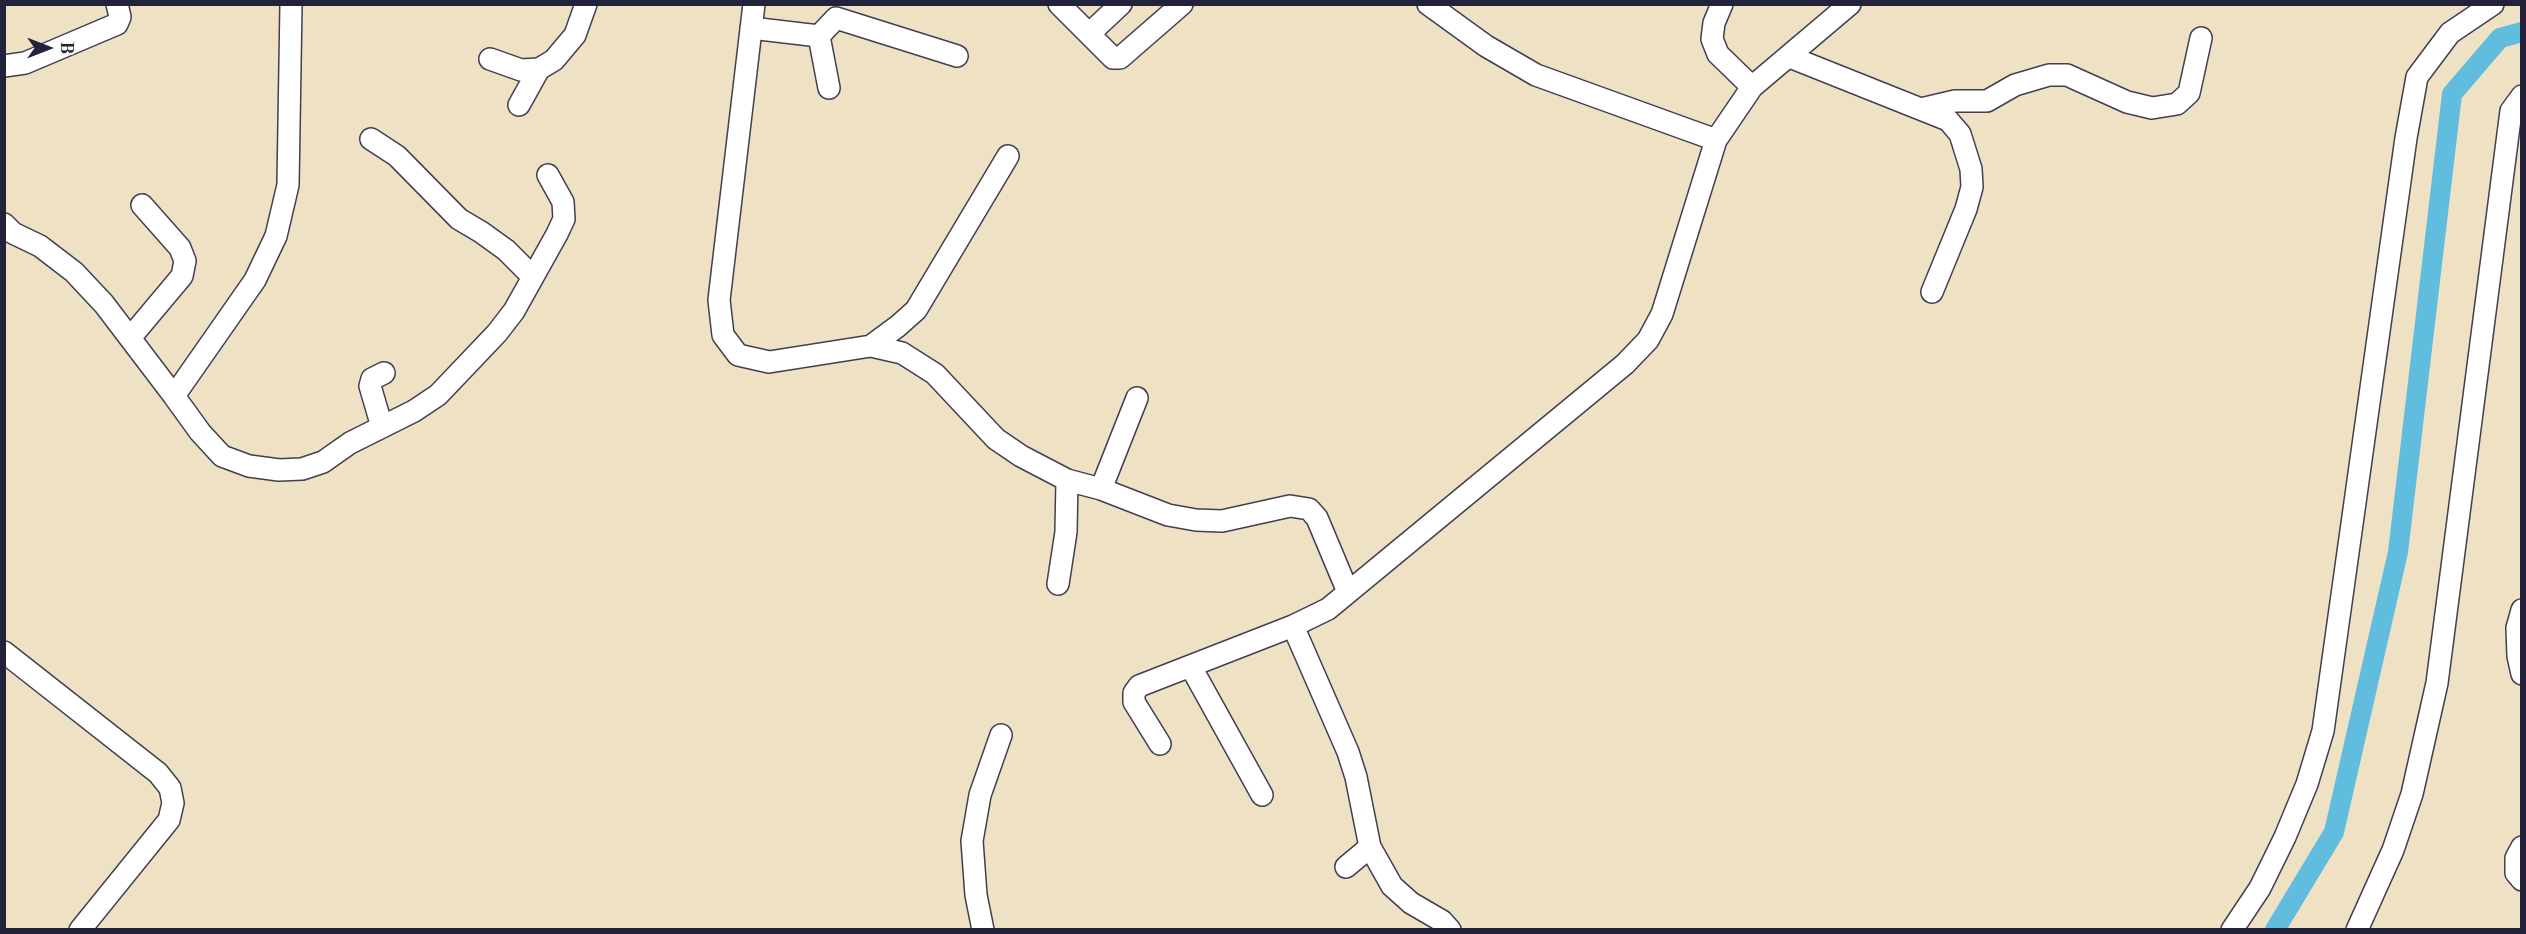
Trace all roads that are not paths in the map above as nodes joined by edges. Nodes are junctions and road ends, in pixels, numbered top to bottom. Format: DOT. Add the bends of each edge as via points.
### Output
graph roads {
  1 [pos="117,4"];
  2 [pos="291,4"];
  3 [pos="586,4"];
  4 [pos="754,4"];
  5 [pos="1059,4"];
  6 [pos="1121,4"];
  7 [pos="1182,4"];
  8 [pos="1428,4"];
  9 [pos="1722,4"];
  10 [pos="1850,4"];
  11 [pos="2493,4"];
  12 [pos="844,11"];
  13 [pos="751,28"];
  14 [pos="1089,34"];
  15 [pos="819,36"];
  16 [pos="2201,38"];
  17 [pos="957,56"];
  18 [pos="1790,57"];
  19 [pos="490,59"];
  20 [pos="4,66"];
  21 [pos="538,69"];
  22 [pos="1752,87"];
  23 [pos="829,88"];
  24 [pos="2522,96"];
  25 [pos="519,105"];
  26 [pos="1921,109"];
  27 [pos="371,139"];
  28 [pos="1716,141"];
  29 [pos="1008,156"];
  30 [pos="548,175"];
  31 [pos="142,205"];
  32 [pos="7,234"];
  33 [pos="533,277"];
  34 [pos="1932,292"];
  35 [pos="130,338"];
  36 [pos="871,346"];
  37 [pos="384,373"];
  38 [pos="174,396"];
  39 [pos="1137,399"];
  40 [pos="382,427"];
  41 [pos="1067,480"];
  42 [pos="1101,489"];
  43 [pos="1058,584"];
  44 [pos="1348,592"];
  45 [pos="2522,610"];
  46 [pos="1293,626"];
  47 [pos="4,651"];
  48 [pos="1191,667"];
  49 [pos="2522,674"];
  50 [pos="1001,735"];
  51 [pos="1160,744"];
  52 [pos="1262,795"];
  53 [pos="1370,847"];
  54 [pos="2522,847"];
  55 [pos="1346,867"];
  56 [pos="2522,880"];
  57 [pos="80,930"];
  58 [pos="983,930"];
  59 [pos="1450,930"];
  60 [pos="2232,930"];
  61 [pos="2357,930"];
  1 -- 20 [label="street" via="117,24 25,63"];
  2 -- 38 [label="street" via="288,185 276,236 255,280"];
  3 -- 21 [label="street" via="575,35 554,60"];
  4 -- 13 [label="street"];
  5 -- 14 [label="street"];
  6 -- 14 [label="street"];
  7 -- 14 [label="street" via="1120,58 1113,58"];
  8 -- 28 [label="street" via="1486,46 1536,75"];
  9 -- 22 [label="street" via="1712,39 1718,54"];
  10 -- 18 [label="street"];
  11 -- 60 [label="street" via="2450,33 2417,78 2324,731 2285,837 2260,888"];
  12 -- 15 [label="street"];
  12 -- 17 [label="street"];
  13 -- 15 [label="street"];
  13 -- 36 [label="street" via="719,300 723,335 738,356 769,362"];
  15 -- 23 [label="street"];
  16 -- 26 [label="street" via="2189,93 2177,104 2152,108 2127,102 2067,75 2049,75 2015,85 1987,101 1955,101"];
  18 -- 22 [label="street"];
  18 -- 26 [label="street"];
  19 -- 21 [label="street" via="521,70"];
  21 -- 25 [label="street"];
  22 -- 28 [label="street"];
  24 -- 61 [label="street" via="2511,111 2435,693 2412,794 2393,850"];
  26 -- 34 [label="street" via="1948,120 1960,134 1971,169 1972,187 1966,209"];
  27 -- 33 [label="street" via="397,156 459,219 506,250"];
  28 -- 44 [label="street" via="1662,314 1648,340 1625,364"];
  29 -- 36 [label="street" via="916,310"];
  30 -- 33 [label="street" via="563,202 564,219"];
  31 -- 35 [label="street" via="180,248 185,261 182,276"];
  32 -- 35 [label="street" via="40,246 74,272"];
  33 -- 40 [label="street" via="498,333 438,395"];
  35 -- 38 [label="street"];
  36 -- 41 [label="street" via="902,353 935,374 996,439"];
  37 -- 40 [label="street" via="372,379 370,386"];
  38 -- 40 [label="street" via="222,456 249,466 302,469 322,462"];
  39 -- 42 [label="street"];
  41 -- 42 [label="street"];
  41 -- 43 [label="street" via="1066,532"];
  42 -- 44 [label="street" via="1167,515 1196,520 1222,520 1290,506 1309,509 1317,518"];
  44 -- 46 [label="street" via="1328,609"];
  45 -- 49 [label="street" via="2517,637"];
  46 -- 48 [label="street"];
  46 -- 53 [label="street" via="1348,752"];
  47 -- 57 [label="street" via="158,772 170,788 173,803 169,820"];
  48 -- 51 [label="street" via="1139,686 1134,693 1134,702"];
  48 -- 52 [label="street"];
  50 -- 58 [label="street" via="980,795 972,841 975,895"];
  53 -- 55 [label="street"];
  53 -- 59 [label="street" via="1392,886"];
  54 -- 56 [label="street" via="2516,858 2516,873"];
}
